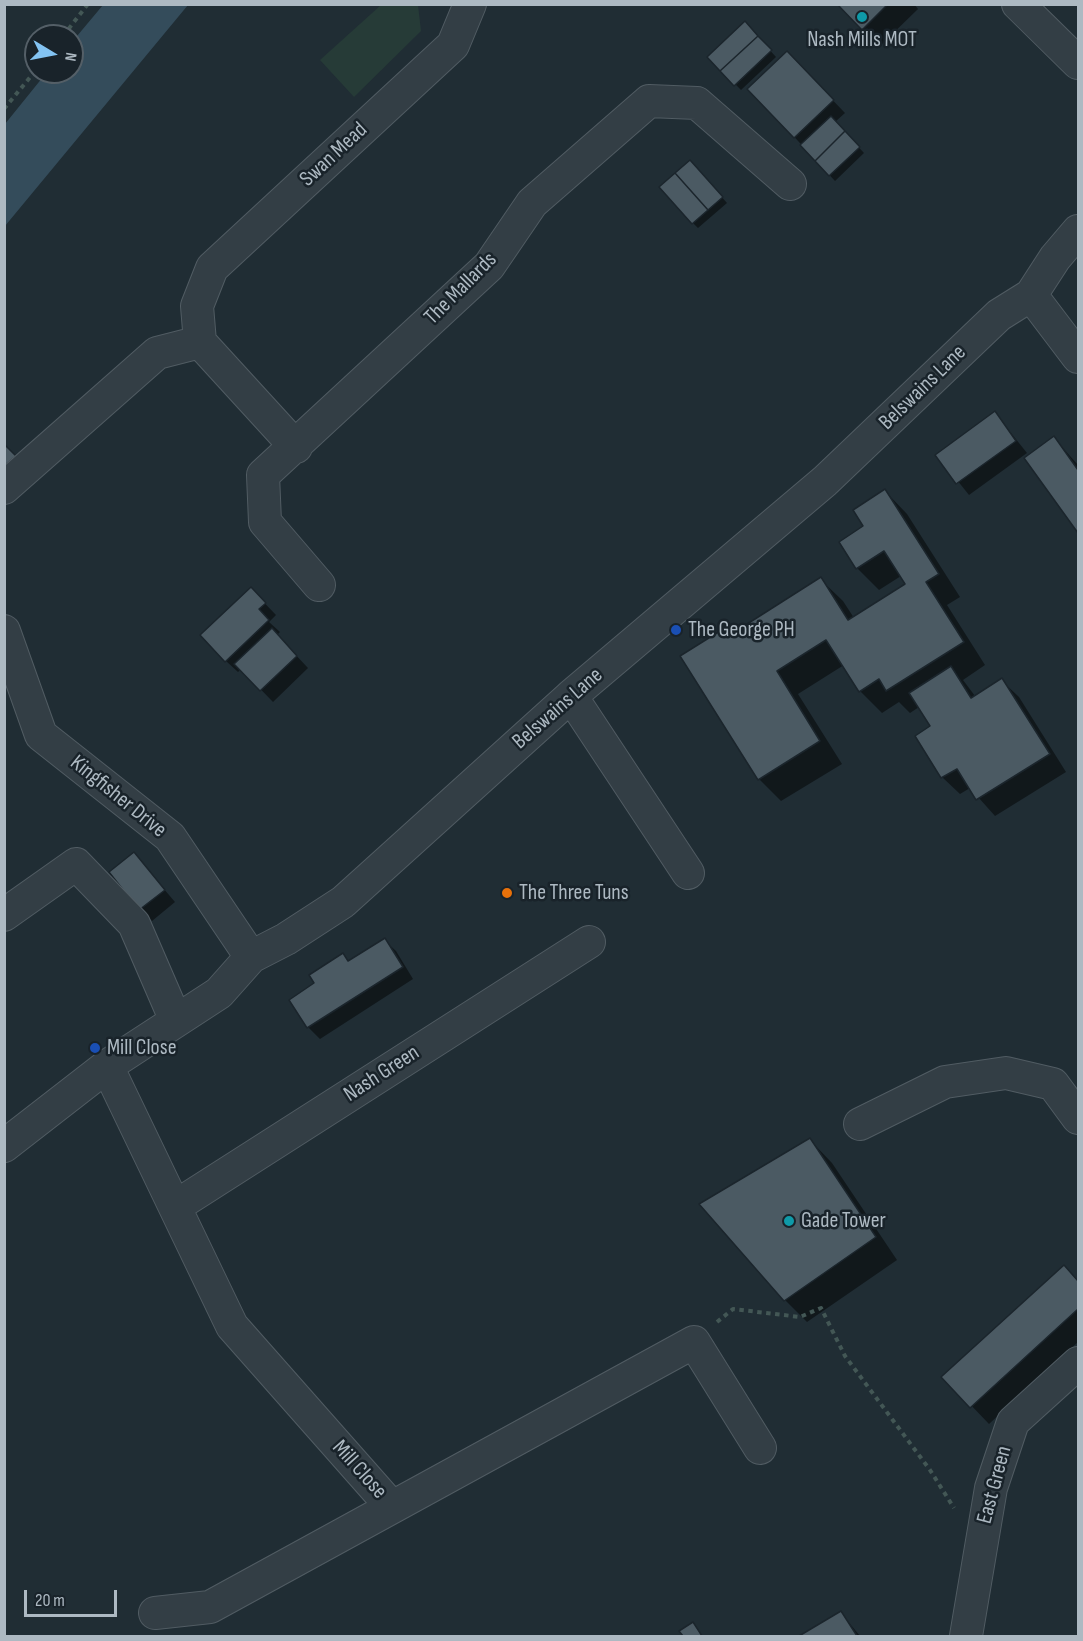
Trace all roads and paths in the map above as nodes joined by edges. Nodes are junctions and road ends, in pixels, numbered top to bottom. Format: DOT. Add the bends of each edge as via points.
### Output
graph roads {
  1 [pos="88,4"];
  2 [pos="470,4"];
  3 [pos="1018,4"];
  4 [pos="72,24"];
  5 [pos="1078,63"];
  6 [pos="25,84"];
  7 [pos="4,109"];
  8 [pos="790,184"];
  9 [pos="1078,231"];
  10 [pos="1031,295"];
  11 [pos="200,342"];
  12 [pos="1078,357"];
  13 [pos="296,447"];
  14 [pos="4,488"];
  15 [pos="319,585"];
  16 [pos="4,631"];
  17 [pos="571,696"];
  18 [pos="688,873"];
  19 [pos="4,915"];
  20 [pos="588,942"];
  21 [pos="251,957"];
  22 [pos="176,1021"];
  23 [pos="107,1066"];
  24 [pos="1078,1118"];
  25 [pos="860,1124"];
  26 [pos="4,1146"];
  27 [pos="176,1206"];
  28 [pos="694,1342"];
  29 [pos="1078,1363"];
  30 [pos="760,1448"];
  31 [pos="391,1506"];
  32 [pos="980,1546"];
  33 [pos="154,1613"];
  34 [pos="966,1636"];
  1 -- 4 [label="path"];
  2 -- 11 [label="street, Swan Mead" via="453,45 212,268 197,306"];
  3 -- 5 [label="street"];
  6 -- 7 [label="path"];
  8 -- 13 [label="street, The Mallards" via="697,104 649,101 532,203 489,266"];
  9 -- 10 [label="street, Belswains Lane"];
  10 -- 12 [label="street"];
  10 -- 17 [label="street, Belswains Lane" via="999,315 825,481"];
  11 -- 13 [label="street"];
  11 -- 14 [label="street" via="157,353"];
  13 -- 15 [label="street, The Mallards" via="263,476 266,522"];
  16 -- 21 [label="street, Kingfisher Drive" via="41,735 170,837"];
  17 -- 18 [label="street"];
  17 -- 21 [label="street, Belswains Lane" via="343,902"];
  19 -- 22 [label="street" via="76,864 134,924"];
  20 -- 27 [label="street, Nash Green"];
  21 -- 22 [label="street, Belswains Lane" via="219,993"];
  22 -- 23 [label="street, Belswains Lane"];
  23 -- 26 [label="street, Belswains Lane"];
  23 -- 27 [label="street, Mill Close"];
  24 -- 25 [label="street" via="1053,1084 1006,1072 945,1082"];
  27 -- 31 [label="street, Mill Close" via="232,1326"];
  28 -- 30 [label="street"];
  28 -- 31 [label="street, Mill Close"];
  28 -- 32 [label="path" via="733,1309 800,1317 821,1308 844,1356 930,1470"];
  29 -- 32 [label="street, East Green" via="1013,1422 991,1488"];
  31 -- 33 [label="street, Mill Close" via="210,1607"];
  32 -- 34 [label="street, East Green"];
}
